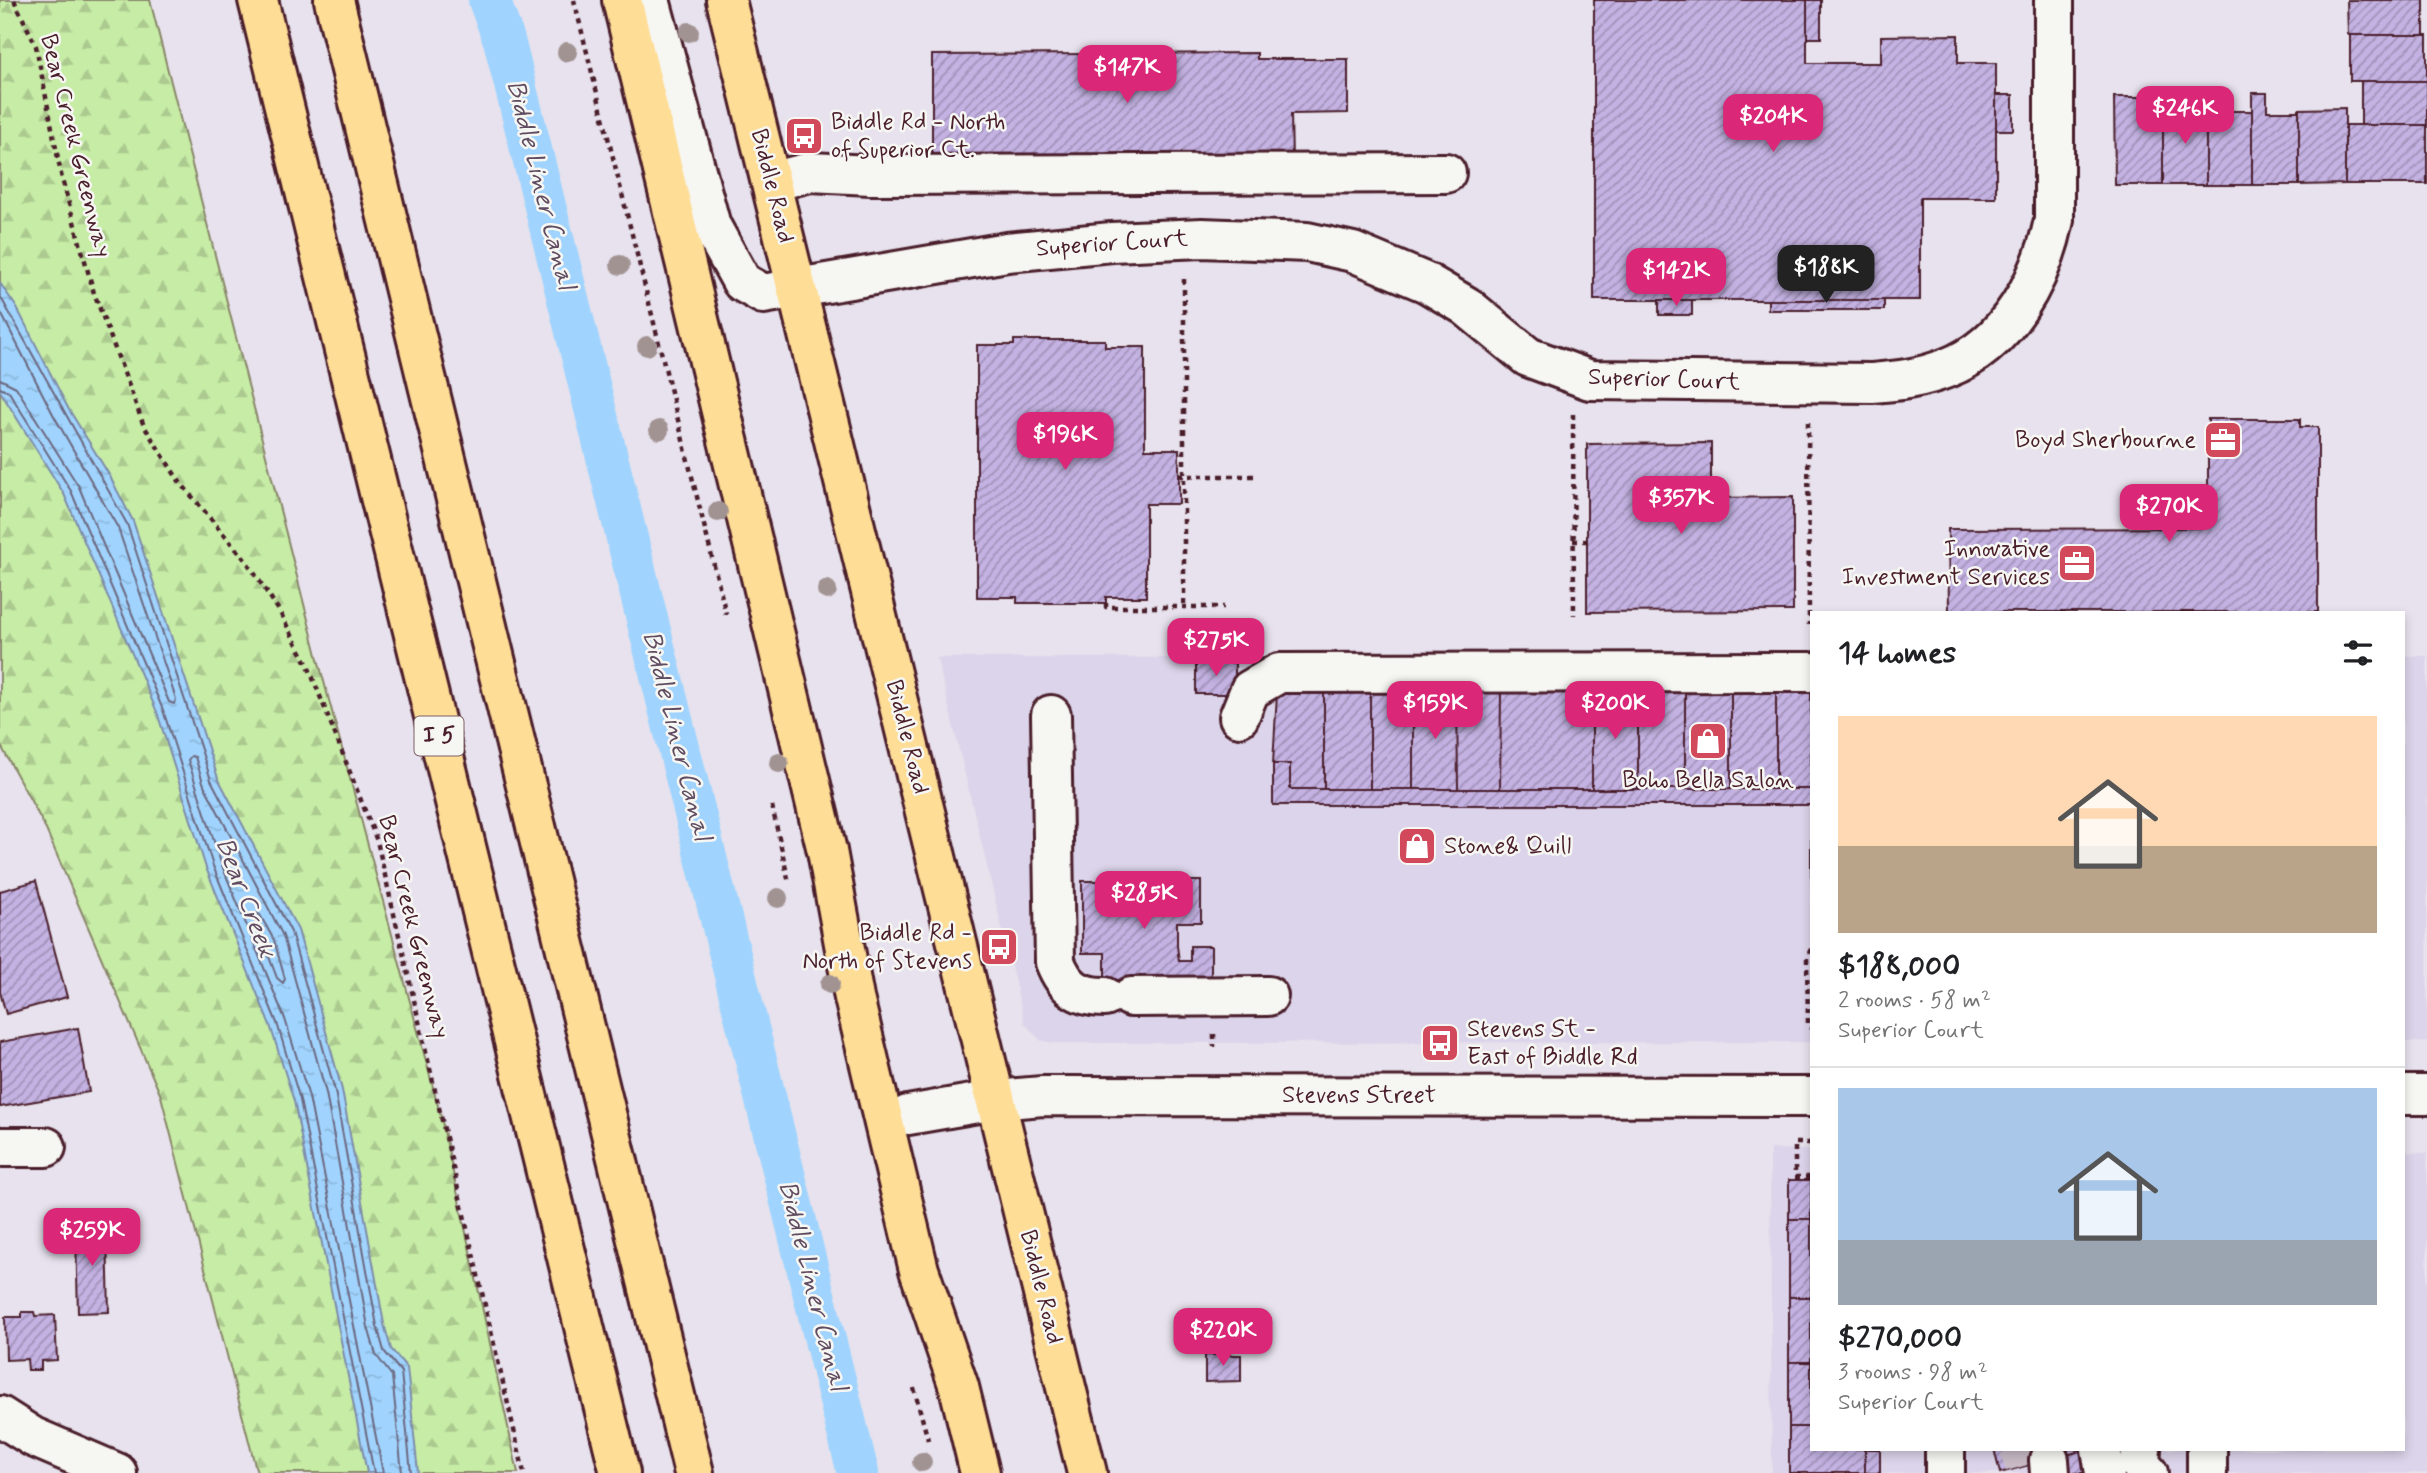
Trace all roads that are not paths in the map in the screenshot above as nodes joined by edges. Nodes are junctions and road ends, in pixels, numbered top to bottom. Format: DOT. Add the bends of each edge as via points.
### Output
graph roads {
  1 [pos="258,0"];
  2 [pos="334,0"];
  3 [pos="622,0"];
  4 [pos="650,0"];
  5 [pos="726,0"];
  6 [pos="2054,0"];
  7 [pos="1446,173"];
  8 [pos="771,182"];
  9 [pos="798,289"];
  10 [pos="1810,672"];
  11 [pos="1051,715"];
  12 [pos="1238,717"];
  13 [pos="827,851"];
  14 [pos="1268,996"];
  15 [pos="2405,1095"];
  16 [pos="2427,1095"];
  17 [pos="1810,1097"];
  18 [pos="995,1100"];
  19 [pos="908,1115"];
  20 [pos="0,1147"];
  21 [pos="46,1147"];
  22 [pos="959,1387"];
  23 [pos="0,1416"];
  24 [pos="1945,1451"];
  25 [pos="2141,1451"];
  26 [pos="2207,1451"];
  27 [pos="117,1473"];
  28 [pos="620,1473"];
  29 [pos="694,1473"];
  30 [pos="980,1473"];
  31 [pos="1087,1473"];
  32 [pos="1945,1473"];
  33 [pos="2148,1473"];
  34 [pos="2207,1473"];
  1 -- 28 [label="main road, I 5"];
  2 -- 29 [label="main road"];
  3 -- 13 [label="main road"];
  4 -- 9 [label="street, Superior Court" via="711,226 742,282 763,294"];
  5 -- 8 [label="main road, Biddle Road"];
  6 -- 9 [label="street, Superior Court" via="2055,186 2048,251 2035,284 2000,329 1950,367 1913,379 1872,383 1590,380 1528,357 1466,306 1427,283 1353,252 1307,242 1213,238 1007,251"];
  7 -- 8 [label="street" via="810,172"];
  8 -- 9 [label="main road, Biddle Road"];
  9 -- 18 [label="main road, Biddle Road"];
  10 -- 12 [label="street" via="1279,673 1250,690"];
  11 -- 14 [label="street" via="1055,962 1062,978 1074,991 1090,997"];
  13 -- 19 [label="main road" via="874,977"];
  13 -- 22 [label="main road" via="854,998 919,1270"];
  15 -- 16 [label="street"];
  17 -- 18 [label="street, Stevens Street" via="1043,1096"];
  18 -- 19 [label="street, Stevens Street"];
  18 -- 31 [label="main road, Biddle Road"];
  19 -- 22 [label="main road" via="942,1261"];
  20 -- 21 [label="street"];
  22 -- 30 [label="main road"];
  23 -- 27 [label="street" via="33,1437"];
  24 -- 32 [label="street"];
  25 -- 33 [label="street" via="2140,1464"];
  26 -- 34 [label="street"];
}
